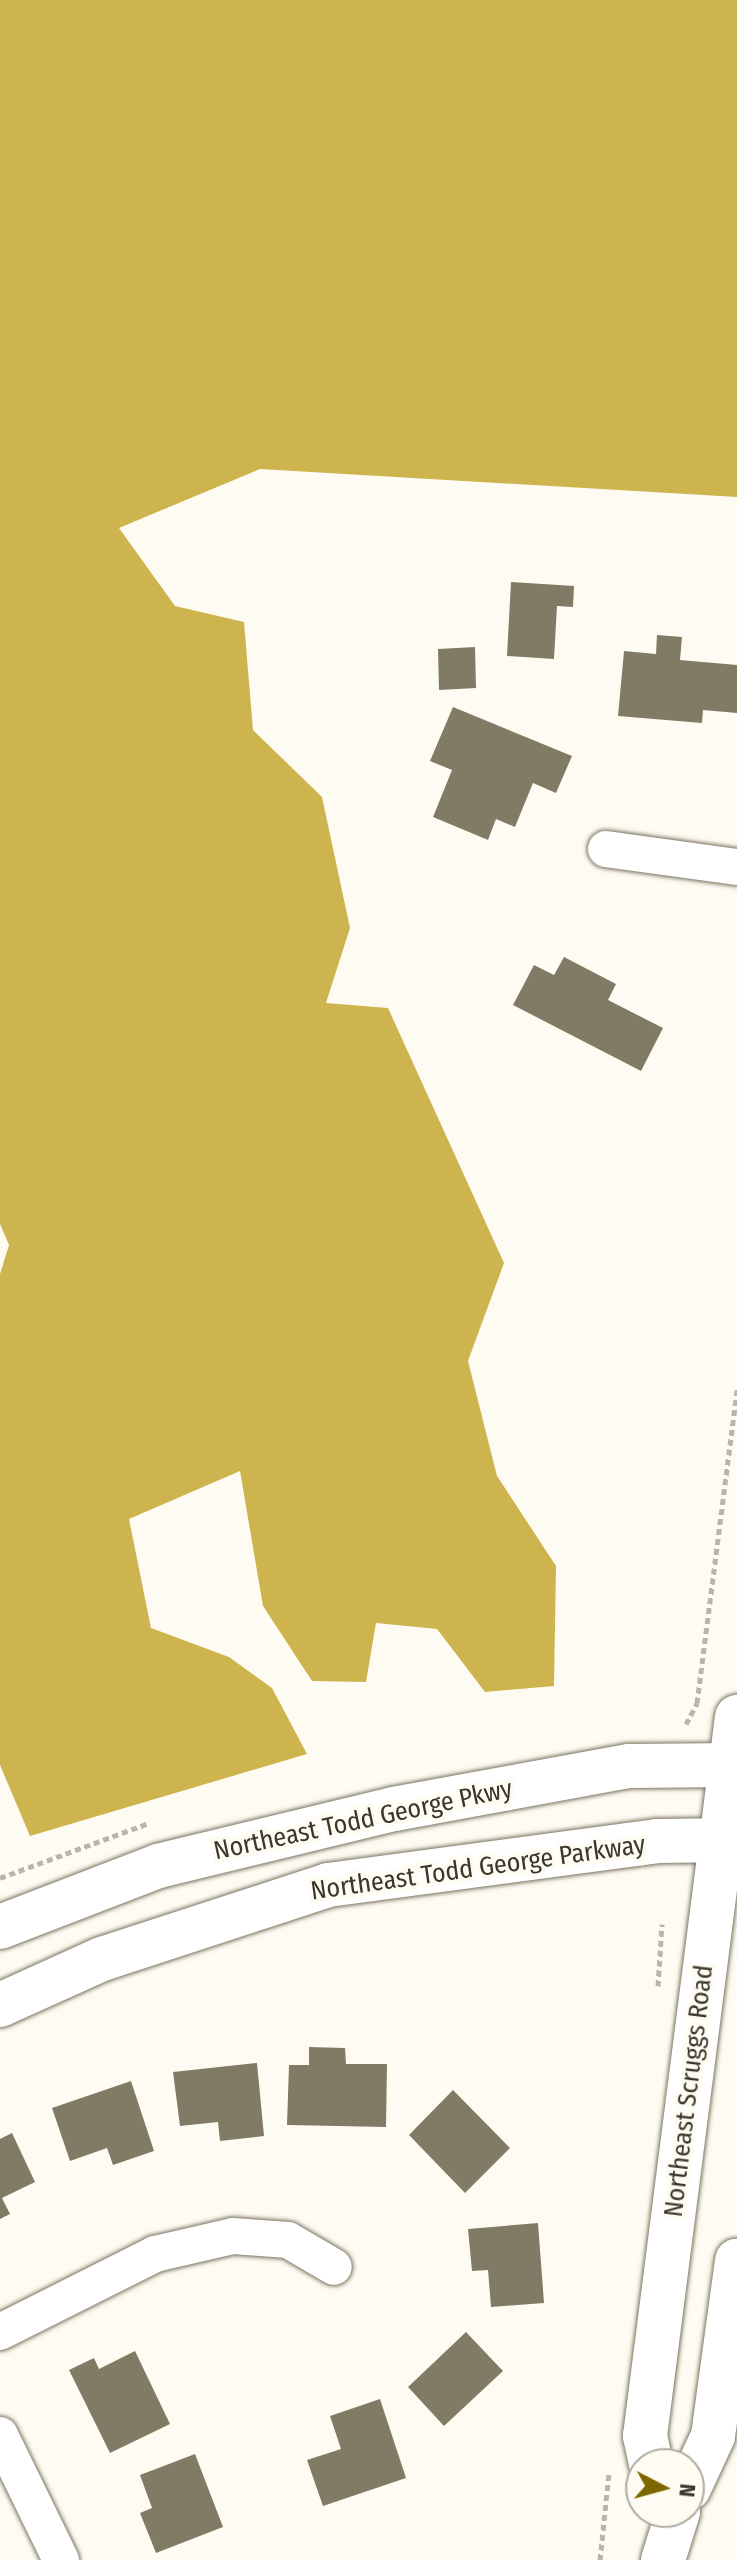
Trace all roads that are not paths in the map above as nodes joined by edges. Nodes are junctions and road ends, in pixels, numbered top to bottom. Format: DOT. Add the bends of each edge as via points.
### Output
graph roads {
  1 [pos="606,849"];
  2 [pos="737,867"];
  3 [pos="735,1744"];
  4 [pos="729,1840"];
  5 [pos="0,1927"];
  6 [pos="0,2005"];
  7 [pos="737,2261"];
  8 [pos="334,2267"];
  9 [pos="0,2332"];
  10 [pos="0,2435"];
  11 [pos="648,2448"];
  12 [pos="705,2453"];
  13 [pos="61,2560"];
  1 -- 2 [label="street"];
  3 -- 4 [label="main road, Northeast Scruggs Road"];
  3 -- 5 [label="main road, Northeast Todd George Pkwy" via="394,1809 158,1866"];
  4 -- 6 [label="main road, Northeast Todd George Parkway" via="657,1841 328,1885 102,1959"];
  4 -- 11 [label="main road, Northeast Scruggs Road" via="645,2436"];
  7 -- 12 [label="main road" via="713,2436"];
  8 -- 9 [label="street" via="288,2240 233,2236 155,2254"];
  10 -- 13 [label="street"];
}
